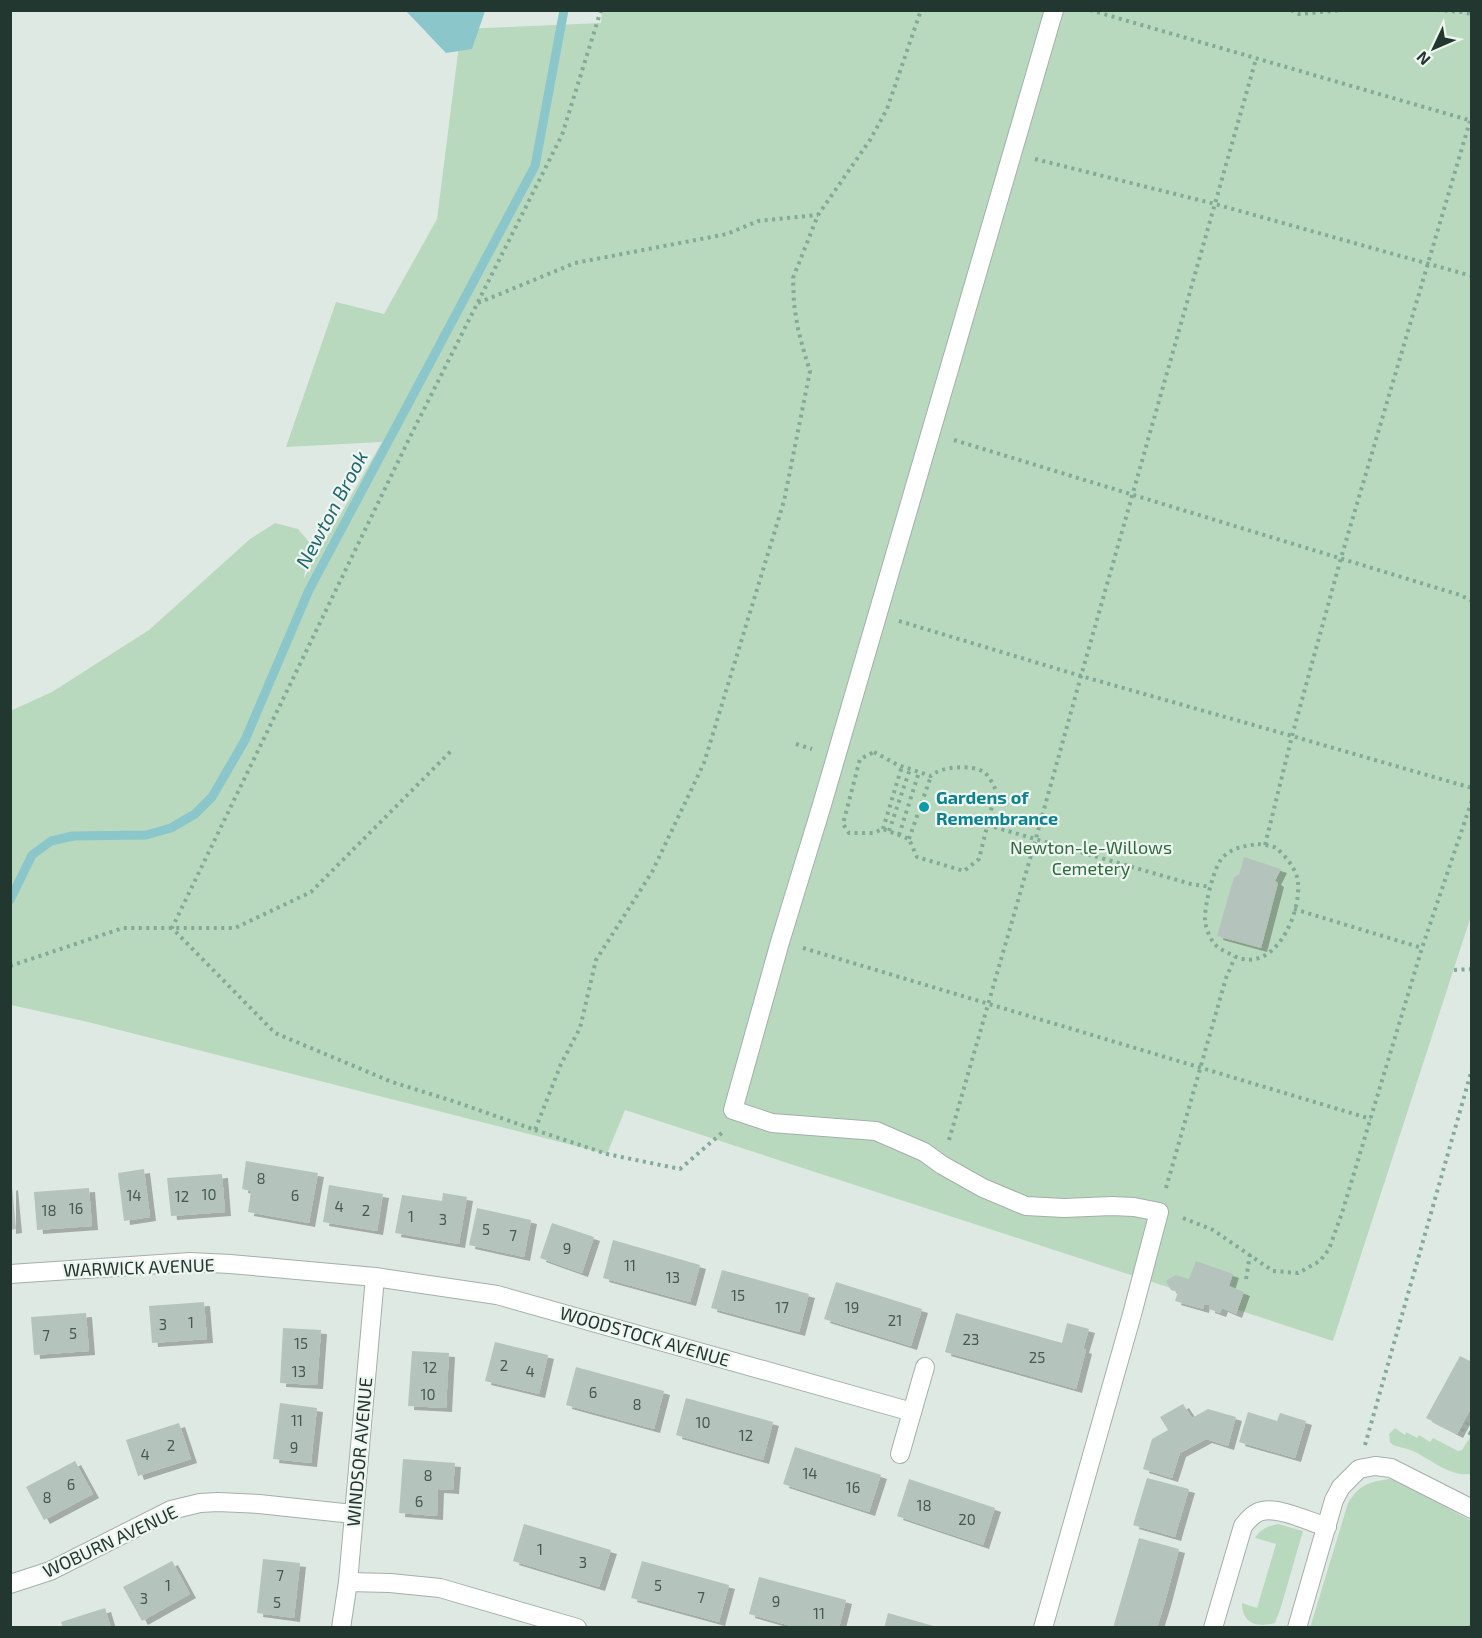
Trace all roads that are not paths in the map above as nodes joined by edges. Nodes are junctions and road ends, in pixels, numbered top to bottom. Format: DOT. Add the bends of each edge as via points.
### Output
graph roads {
  1 [pos="1054,10"];
  2 [pos="10,1274"];
  3 [pos="375,1277"];
  4 [pos="925,1367"];
  5 [pos="912,1412"];
  6 [pos="900,1454"];
  7 [pos="1472,1509"];
  8 [pos="353,1514"];
  9 [pos="1327,1527"];
  10 [pos="348,1582"];
  11 [pos="10,1584"];
  12 [pos="341,1628"];
  13 [pos="577,1628"];
  14 [pos="1043,1628"];
  15 [pos="1213,1628"];
  16 [pos="1297,1628"];
  1 -- 14 [label="street" via="733,1110 772,1123 876,1131 924,1152 983,1188 1026,1206 1112,1206 1159,1212"];
  2 -- 3 [label="street, WARWICK AVENUE" via="190,1262"];
  3 -- 5 [label="street, WOODSTOCK AVENUE" via="497,1295"];
  3 -- 8 [label="street, WINDSOR AVENUE"];
  4 -- 5 [label="street"];
  5 -- 6 [label="street"];
  7 -- 9 [label="street" via="1391,1468 1374,1466 1359,1469 1341,1487"];
  8 -- 10 [label="street, WINDSOR AVENUE"];
  8 -- 11 [label="street, WOBURN AVENUE" via="260,1504 200,1503 171,1510 51,1571"];
  9 -- 15 [label="street" via="1279,1512 1262,1511 1251,1516 1243,1526"];
  9 -- 16 [label="street"];
  10 -- 12 [label="street, WINDSOR AVENUE"];
  10 -- 13 [label="street" via="440,1588"];
}
